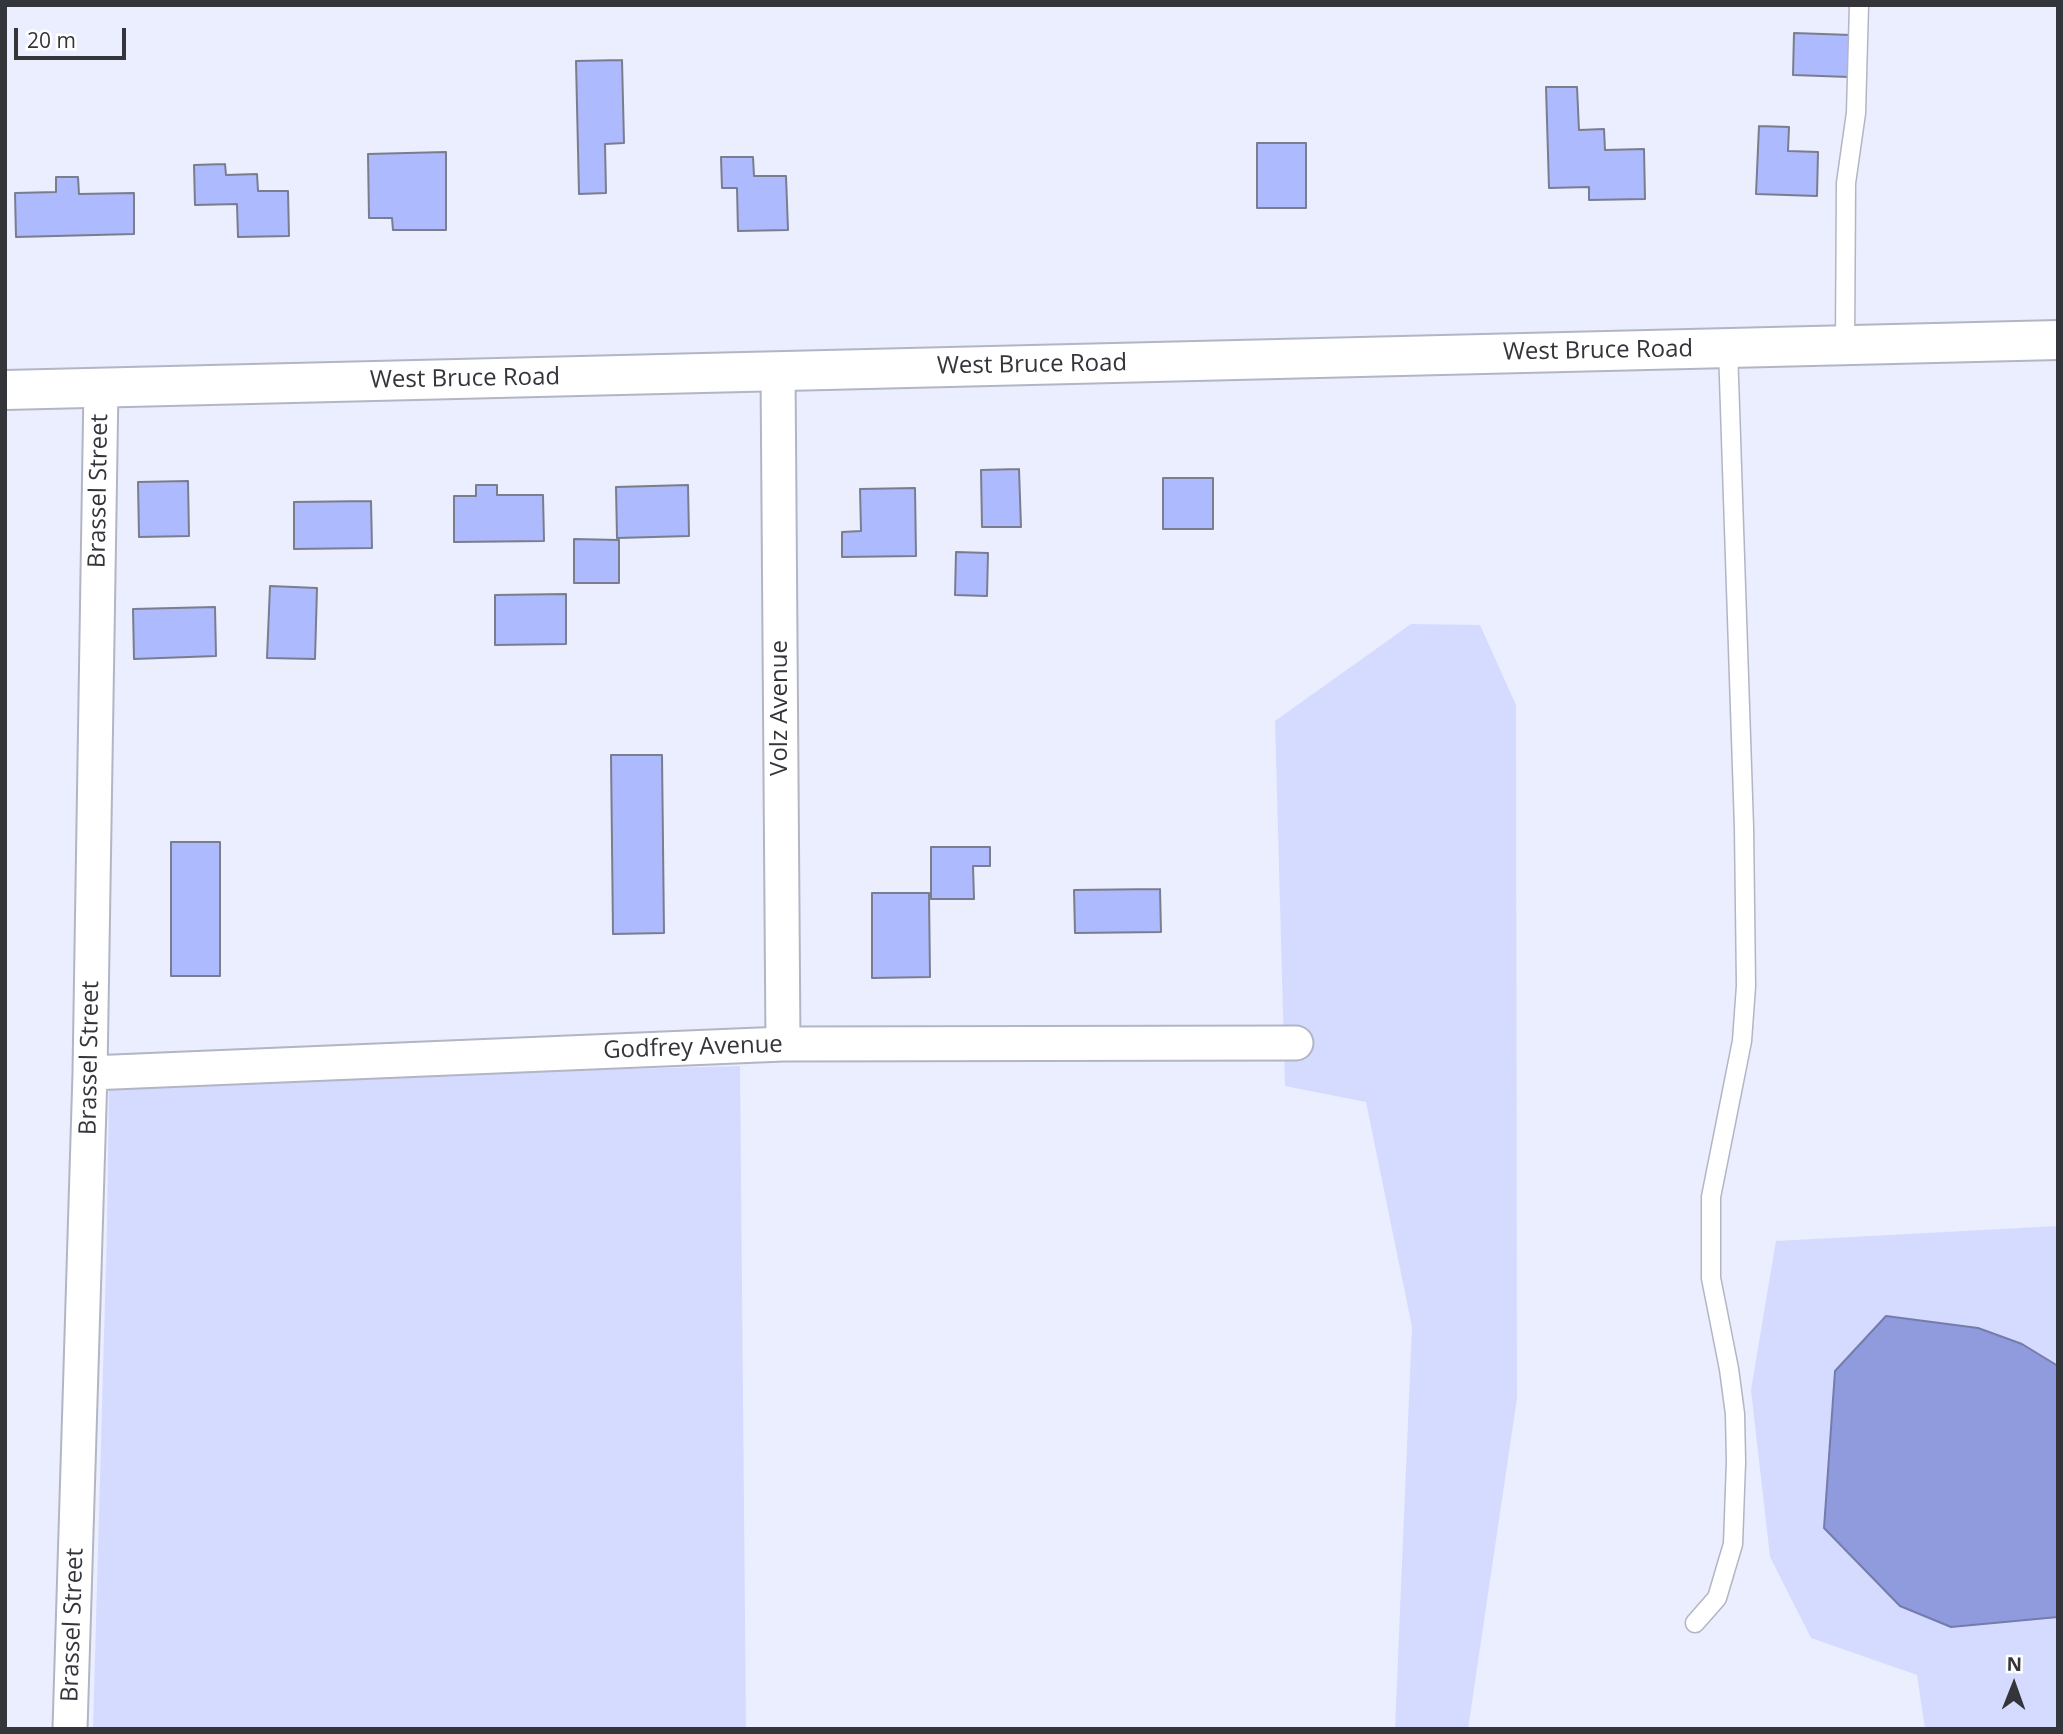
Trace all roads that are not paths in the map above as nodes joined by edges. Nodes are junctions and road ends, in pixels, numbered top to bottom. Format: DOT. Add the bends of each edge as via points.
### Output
graph roads {
  1 [pos="1859,5"];
  2 [pos="2058,340"];
  3 [pos="1845,345"];
  4 [pos="1728,348"];
  5 [pos="778,371"];
  6 [pos="101,387"];
  7 [pos="5,390"];
  8 [pos="1296,1043"];
  9 [pos="783,1044"];
  10 [pos="90,1073"];
  11 [pos="1695,1623"];
  12 [pos="70,1729"];
  1 -- 3 [label="lane" via="1856,113 1846,183"];
  2 -- 3 [label="street, West Bruce Road"];
  3 -- 4 [label="street, West Bruce Road"];
  4 -- 5 [label="street, West Bruce Road"];
  4 -- 11 [label="lane" via="1746,986 1742,1041 1711,1197 1711,1278 1729,1369 1736,1462 1733,1544 1717,1598"];
  5 -- 6 [label="street, West Bruce Road"];
  5 -- 9 [label="street, Volz Avenue"];
  6 -- 7 [label="street, West Bruce Road"];
  6 -- 10 [label="street, Brassel Street"];
  8 -- 9 [label="street, Godfrey Avenue"];
  9 -- 10 [label="street, Godfrey Avenue"];
  10 -- 12 [label="street, Brassel Street"];
}
